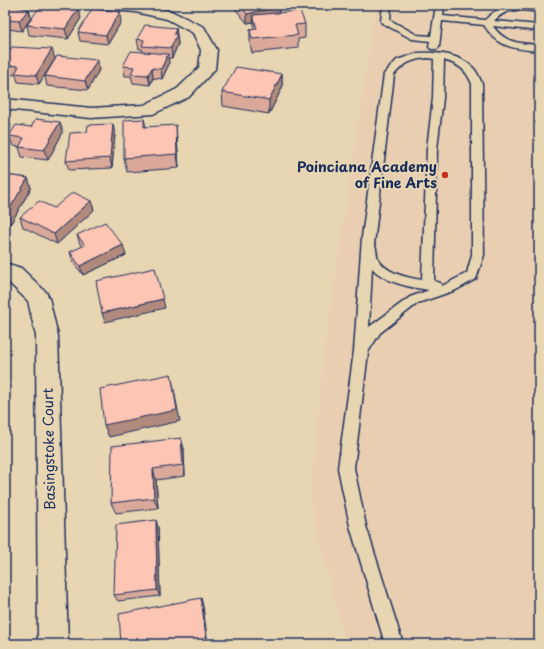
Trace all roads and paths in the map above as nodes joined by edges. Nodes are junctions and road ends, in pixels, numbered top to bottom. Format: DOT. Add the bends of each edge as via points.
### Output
graph roads {
  1 [pos="101,5"];
  2 [pos="387,5"];
  3 [pos="440,5"];
  4 [pos="539,9"];
  5 [pos="438,18"];
  6 [pos="487,23"];
  7 [pos="539,28"];
  8 [pos="435,39"];
  9 [pos="539,48"];
  10 [pos="436,55"];
  11 [pos="5,104"];
  12 [pos="368,237"];
  13 [pos="5,271"];
  14 [pos="428,285"];
  15 [pos="452,287"];
  16 [pos="361,351"];
  17 [pos="53,644"];
  18 [pos="394,644"];
  1 -- 11 [label="street" via="171,14 199,30 209,50 206,70 183,93 147,110 91,113"];
  2 -- 8 [label="lane" via="385,21 416,37"];
  3 -- 5 [label="lane"];
  4 -- 6 [label="lane" via="508,6 499,10"];
  5 -- 6 [label="lane"];
  5 -- 8 [label="lane"];
  6 -- 7 [label="lane"];
  6 -- 9 [label="lane" via="492,32 503,41 514,46"];
  8 -- 10 [label="lane"];
  10 -- 12 [label="lane" via="416,56 401,61 389,74"];
  10 -- 14 [label="lane" via="438,98 432,149"];
  10 -- 15 [label="lane" via="472,70 477,84 478,255 472,276"];
  12 -- 14 [label="lane" via="373,261 391,277"];
  12 -- 16 [label="lane"];
  13 -- 17 [label="street, Basingstoke Court" via="14,274 38,298 47,336"];
  14 -- 15 [label="lane"];
  15 -- 16 [label="lane" via="414,300 375,329"];
  16 -- 18 [label="lane" via="346,468 358,526"];
}
